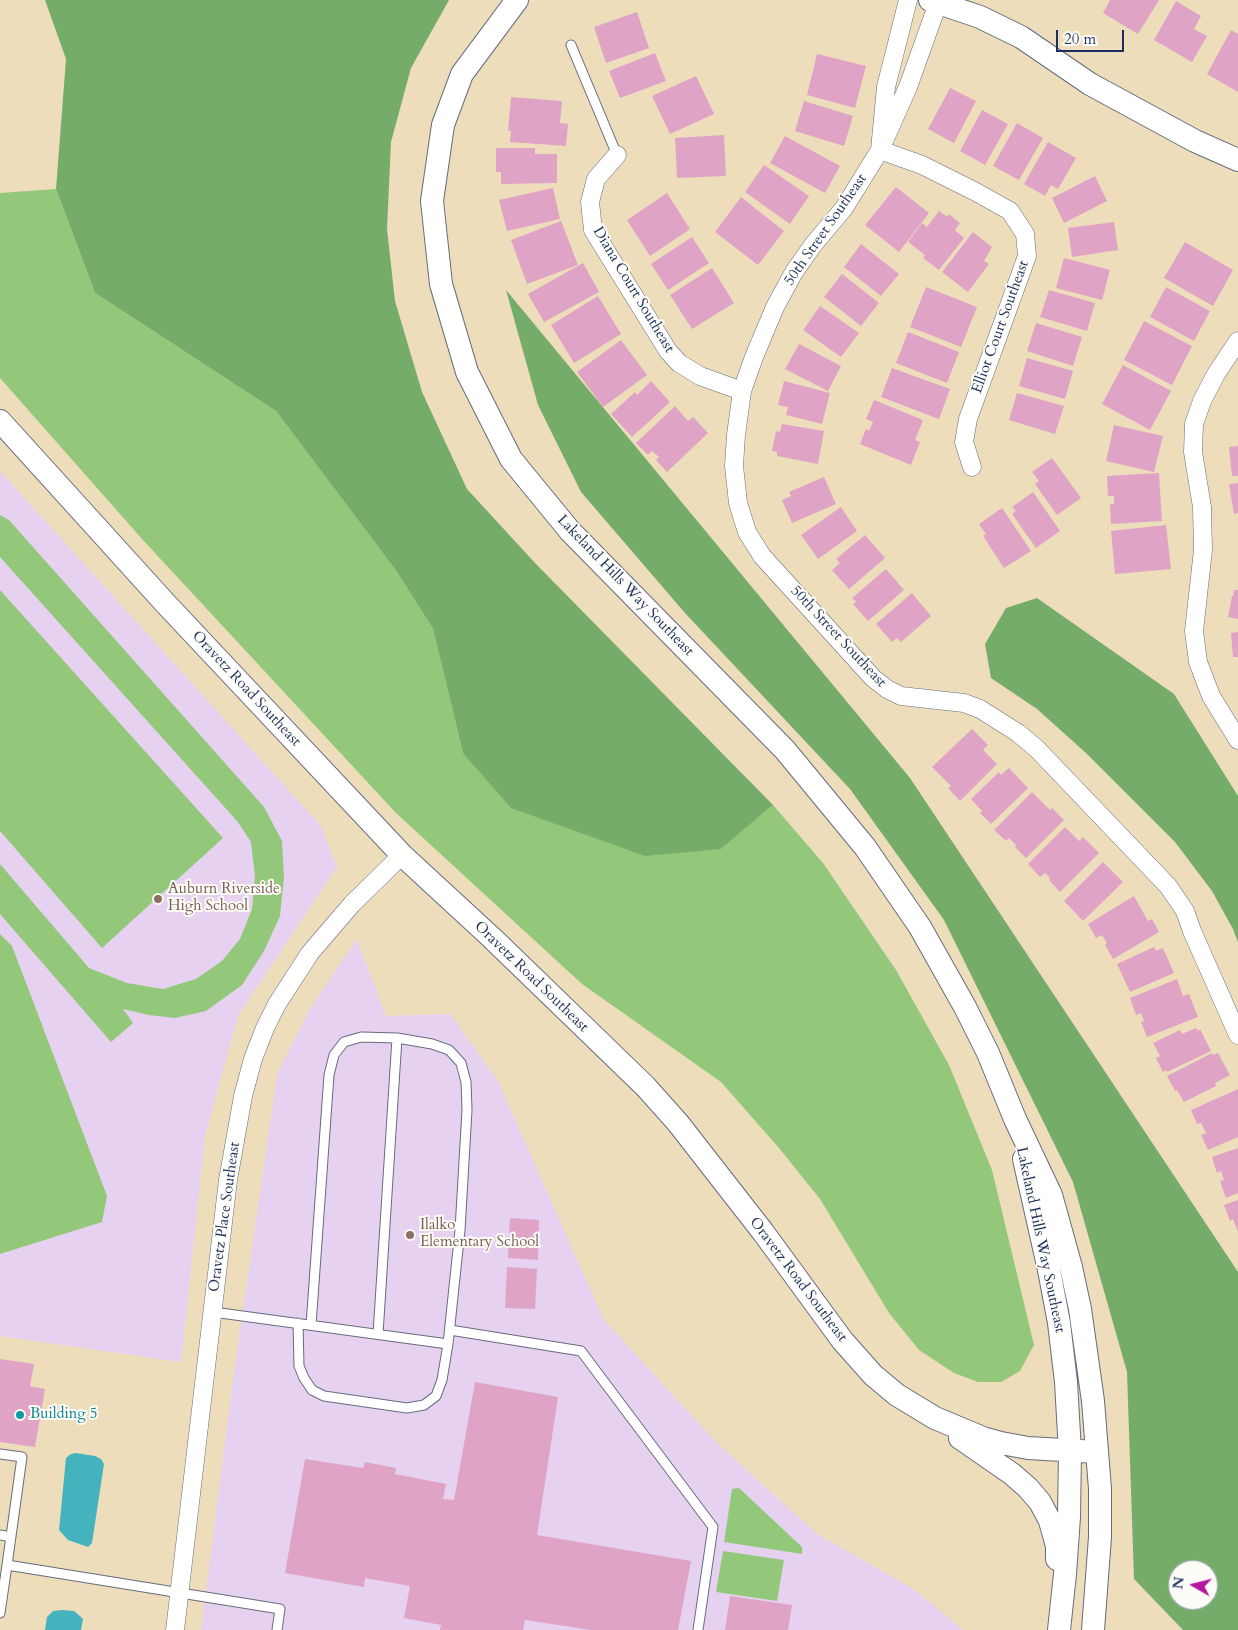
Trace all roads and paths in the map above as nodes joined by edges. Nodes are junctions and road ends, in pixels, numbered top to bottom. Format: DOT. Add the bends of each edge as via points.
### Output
graph roads {
  1 [pos="517,0"];
  2 [pos="908,0"];
  3 [pos="934,1"];
  4 [pos="571,44"];
  5 [pos="880,150"];
  6 [pos="618,155"];
  7 [pos="1238,160"];
  8 [pos="1238,341"];
  9 [pos="742,391"];
  10 [pos="0,421"];
  11 [pos="972,467"];
  12 [pos="1238,740"];
  13 [pos="402,855"];
  14 [pos="1238,1035"];
  15 [pos="397,1038"];
  16 [pos="1015,1119"];
  17 [pos="213,1312"];
  18 [pos="298,1323"];
  19 [pos="311,1325"];
  20 [pos="450,1330"];
  21 [pos="378,1334"];
  22 [pos="448,1344"];
  23 [pos="897,1395"];
  24 [pos="1070,1452"];
  25 [pos="1097,1452"];
  26 [pos="0,1454"];
  27 [pos="0,1536"];
  28 [pos="11,1537"];
  29 [pos="7,1565"];
  30 [pos="180,1592"];
  31 [pos="0,1613"];
  32 [pos="175,1630"];
  33 [pos="277,1630"];
  34 [pos="698,1630"];
  35 [pos="1058,1630"];
  36 [pos="1093,1630"];
  1 -- 16 [label="street, Lakeland Hills Way Southeast" via="462,74 443,125 432,201 441,284 467,372 511,459 570,531 785,750 865,847 920,927 965,1007"];
  2 -- 5 [label="street, 50th Street Southeast" via="886,87"];
  3 -- 5 [label="street, 50th Street Southeast" via="908,87"];
  3 -- 7 [label="street" via="980,17 1020,38 1090,84 1195,141"];
  4 -- 6 [label="lane"];
  5 -- 9 [label="street, 50th Street Southeast" via="844,208 794,272 775,308"];
  5 -- 11 [label="street, Elliot Court Southeast" via="922,166 1010,211 1025,234 1027,256 968,419 964,442"];
  6 -- 9 [label="street, Diana Court Southeast" via="596,179 590,202 593,230 668,350 679,362 700,376"];
  8 -- 12 [label="street" via="1202,401 1194,424 1193,452 1202,506 1203,550 1194,631 1198,662 1211,696"];
  9 -- 14 [label="street, 50th Street Southeast" via="734,466 738,503 747,532 762,556 886,689 901,696 964,703 980,709 1037,749 1168,886 1185,911"];
  10 -- 13 [label="street, Oravetz Road Southeast"];
  13 -- 17 [label="street, Oravetz Place Southeast" via="352,904 310,952 265,1028 243,1096 228,1180"];
  13 -- 23 [label="street, Oravetz Road Southeast" via="645,1086 763,1232 842,1340 873,1375"];
  15 -- 19 [label="lane" via="361,1038 344,1042 334,1055 329,1075"];
  15 -- 20 [label="lane" via="449,1050 462,1063 466,1082 460,1230"];
  15 -- 21 [label="lane"];
  16 -- 24 [label="street, Lakeland Hills Way Southeast" via="1059,1323"];
  16 -- 25 [label="street, Lakeland Hills Way Southeast" via="1051,1195 1072,1267 1088,1355"];
  17 -- 18 [label="lane"];
  17 -- 30 [label="street, Oravetz Place Southeast"];
  18 -- 19 [label="lane"];
  18 -- 22 [label="lane" via="299,1366 312,1390 324,1396 407,1408 424,1405 436,1396"];
  19 -- 21 [label="lane"];
  20 -- 22 [label="lane"];
  20 -- 34 [label="lane" via="581,1351 713,1527"];
  21 -- 22 [label="lane"];
  23 -- 24 [label="street, Oravetz Road Southeast" via="935,1418 983,1438 1028,1448"];
  23 -- 35 [label="street" via="1012,1474 1040,1502 1057,1546"];
  24 -- 25 [label="street, Oravetz Road Southeast"];
  24 -- 35 [label="street, Lakeland Hills Way Southeast" via="1069,1516"];
  25 -- 36 [label="street, Lakeland Hills Way Southeast" via="1100,1537"];
  26 -- 28 [label="lane" via="22,1457"];
  27 -- 28 [label="lane"];
  28 -- 29 [label="lane"];
  29 -- 30 [label="lane"];
  29 -- 31 [label="lane"];
  30 -- 32 [label="street, Oravetz Place Southeast"];
  30 -- 33 [label="lane" via="280,1609"];
}
